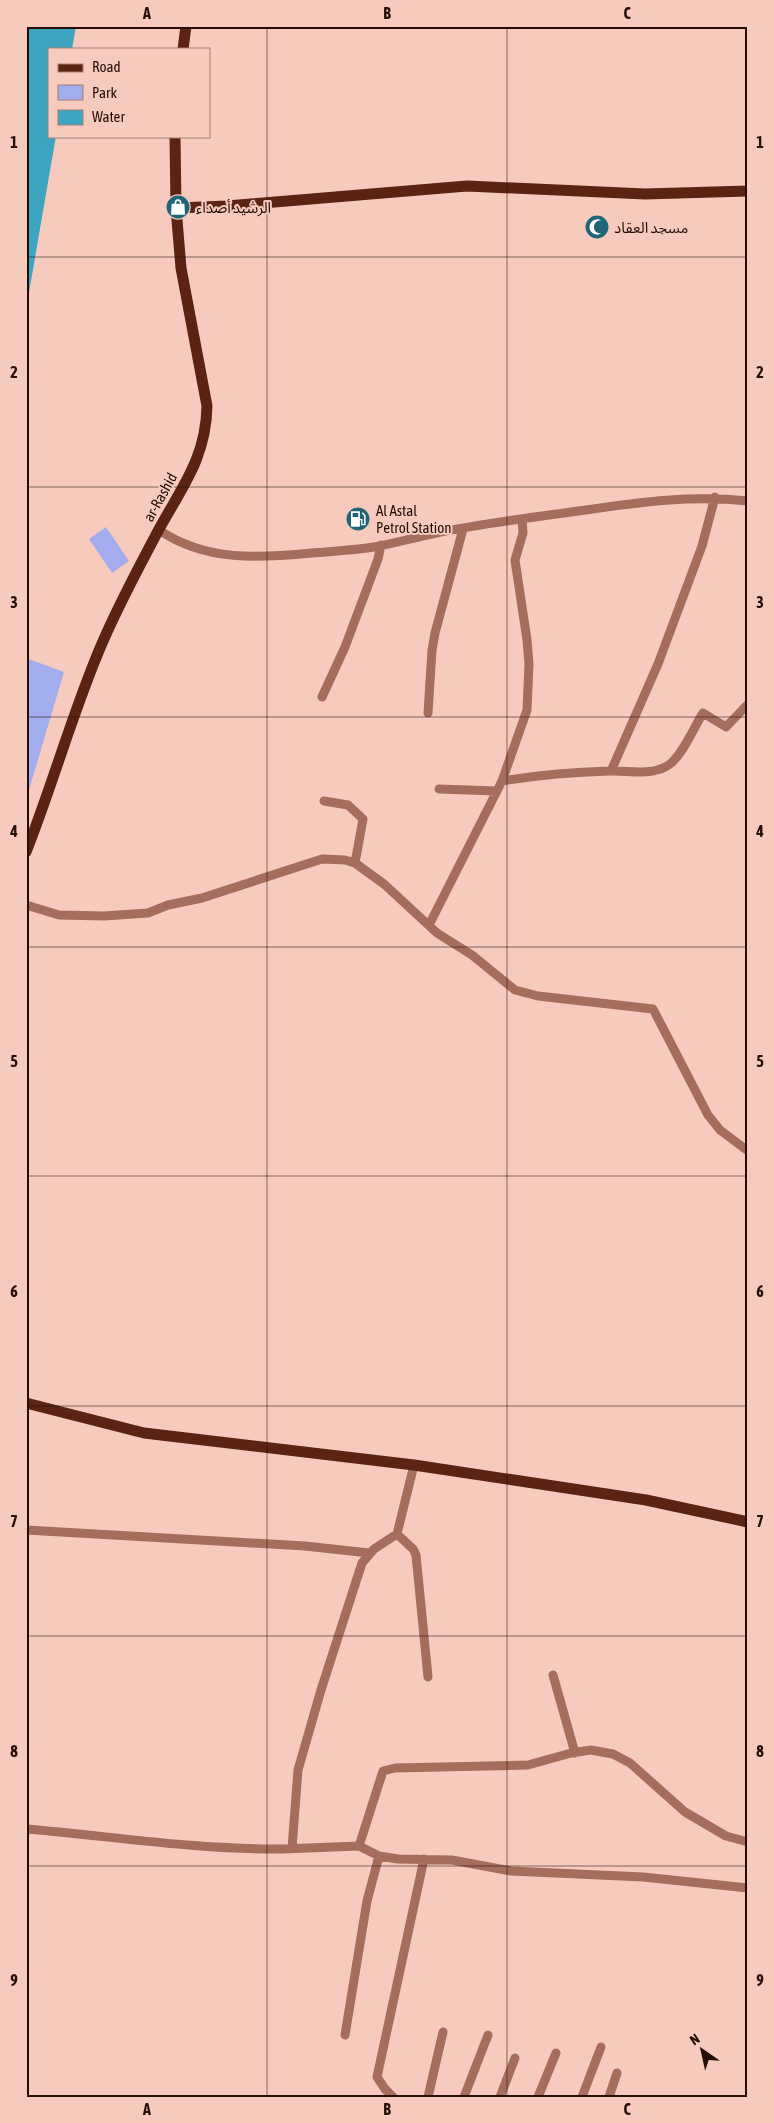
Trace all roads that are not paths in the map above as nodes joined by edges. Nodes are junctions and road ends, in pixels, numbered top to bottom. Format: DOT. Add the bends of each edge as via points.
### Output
graph roads {
  1 [pos="186,26"];
  2 [pos="183,48"];
  3 [pos="175,138"];
  4 [pos="748,191"];
  5 [pos="176,208"];
  6 [pos="715,497"];
  7 [pos="748,501"];
  8 [pos="522,519"];
  9 [pos="464,529"];
  10 [pos="159,530"];
  11 [pos="381,546"];
  12 [pos="322,697"];
  13 [pos="748,704"];
  14 [pos="428,713"];
  15 [pos="611,771"];
  16 [pos="502,781"];
  17 [pos="439,789"];
  18 [pos="497,791"];
  19 [pos="324,801"];
  20 [pos="26,852"];
  21 [pos="355,863"];
  22 [pos="26,905"];
  23 [pos="429,925"];
  24 [pos="748,1151"];
  25 [pos="26,1402"];
  26 [pos="414,1465"];
  27 [pos="748,1522"];
  28 [pos="26,1530"];
  29 [pos="397,1534"];
  30 [pos="369,1553"];
  31 [pos="553,1675"];
  32 [pos="428,1677"];
  33 [pos="575,1753"];
  34 [pos="26,1829"];
  35 [pos="748,1842"];
  36 [pos="359,1846"];
  37 [pos="292,1848"];
  38 [pos="379,1856"];
  39 [pos="424,1859"];
  40 [pos="748,1888"];
  41 [pos="443,2032"];
  42 [pos="488,2035"];
  43 [pos="345,2036"];
  44 [pos="601,2046"];
  45 [pos="556,2054"];
  46 [pos="515,2058"];
  47 [pos="617,2074"];
  48 [pos="393,2097"];
  49 [pos="428,2097"];
  50 [pos="464,2097"];
  51 [pos="500,2097"];
  52 [pos="538,2097"];
  53 [pos="582,2097"];
  54 [pos="609,2097"];
  1 -- 2 [label="main road"];
  3 -- 5 [label="main road, ar-Rashid"];
  4 -- 5 [label="main road" via="645,194 467,186 236,206"];
  5 -- 10 [label="main road, ar-Rashid" via="181,268 207,406 207,426 189,477"];
  6 -- 7 [label="street"];
  6 -- 8 [label="street" via="672,498"];
  6 -- 15 [label="street" via="702,546 665,646"];
  8 -- 9 [label="street"];
  8 -- 16 [label="street" via="523,533 515,560 529,664 527,710"];
  9 -- 11 [label="street"];
  9 -- 14 [label="street" via="435,633"];
  10 -- 11 [label="street" via="180,543 235,557 258,558"];
  10 -- 20 [label="main road, ar-Rashid" via="98,653"];
  11 -- 12 [label="street" via="345,647"];
  13 -- 15 [label="street" via="726,726 703,713 677,758 669,765 648,771"];
  15 -- 16 [label="street" via="533,775"];
  16 -- 18 [label="street"];
  17 -- 18 [label="street"];
  18 -- 23 [label="street"];
  19 -- 21 [label="street" via="348,805 363,819"];
  21 -- 22 [label="street" via="322,859 148,913 59,915"];
  21 -- 23 [label="street" via="384,884"];
  23 -- 24 [label="street" via="515,990 538,996 653,1009 708,1115 720,1130"];
  25 -- 26 [label="main road" via="144,1433"];
  26 -- 27 [label="main road" via="646,1500"];
  26 -- 29 [label="street"];
  28 -- 30 [label="street" via="305,1546"];
  29 -- 30 [label="street"];
  29 -- 32 [label="street" via="416,1555"];
  30 -- 37 [label="street" via="362,1563 352,1593 298,1770"];
  31 -- 33 [label="street"];
  33 -- 35 [label="street" via="591,1750 623,1758 685,1812 726,1836"];
  33 -- 36 [label="street" via="528,1765 395,1768 383,1771"];
  34 -- 37 [label="street" via="110,1838"];
  36 -- 37 [label="street"];
  36 -- 38 [label="street"];
  38 -- 39 [label="street"];
  38 -- 43 [label="street" via="367,1901"];
  39 -- 40 [label="street" via="452,1860 510,1871 643,1877"];
  39 -- 48 [label="street" via="377,2077"];
  41 -- 49 [label="street"];
  42 -- 50 [label="street"];
  44 -- 53 [label="street"];
  45 -- 52 [label="street"];
  46 -- 51 [label="street"];
  47 -- 54 [label="street"];
}
